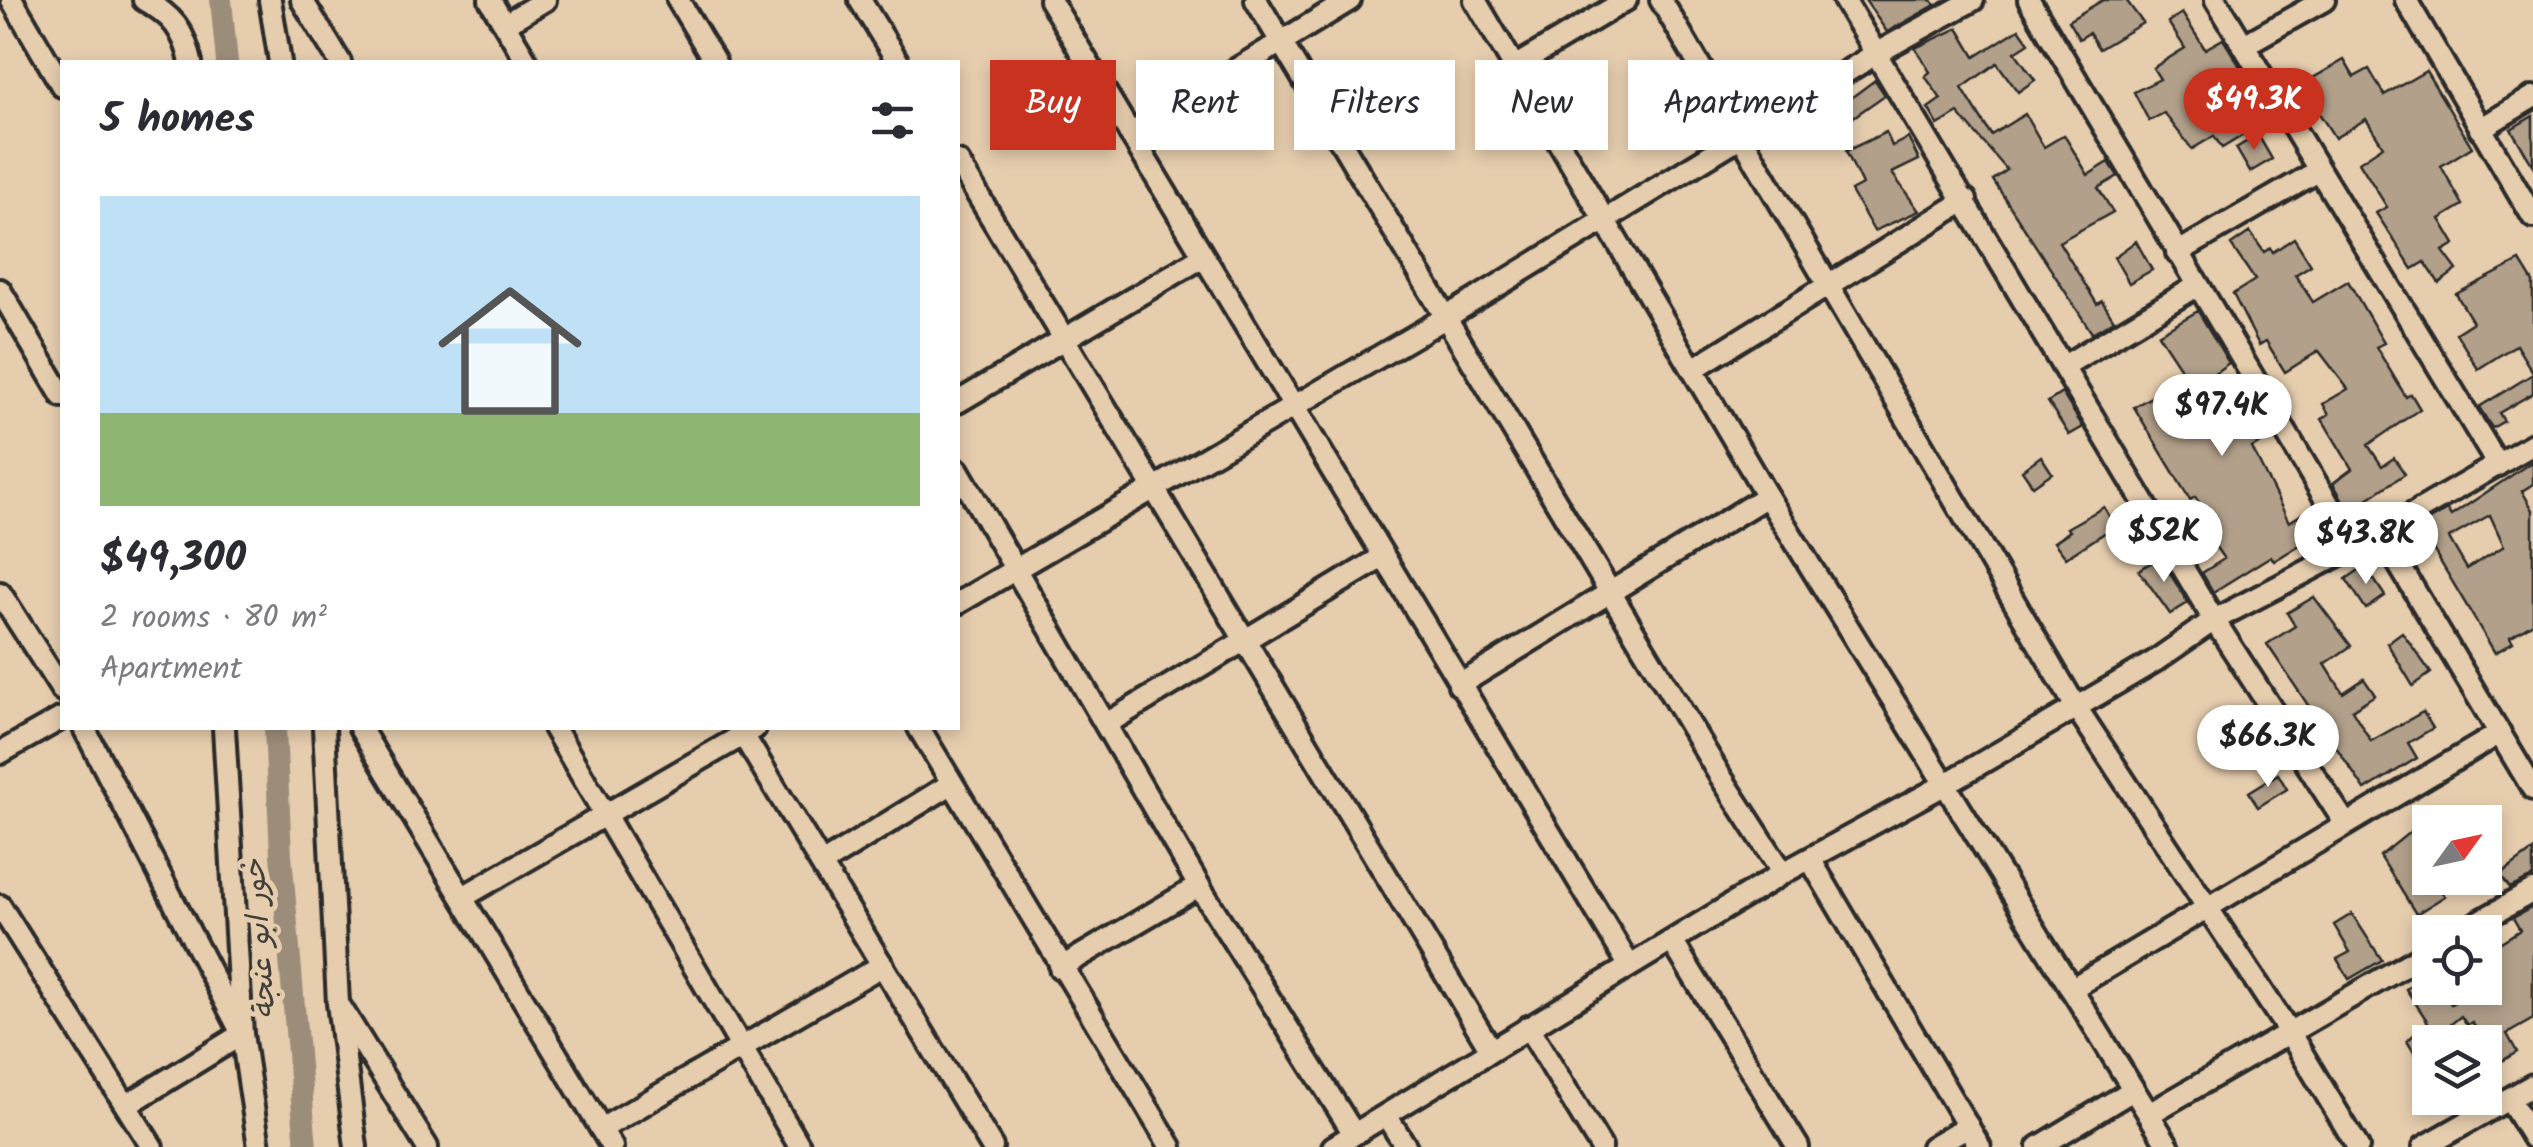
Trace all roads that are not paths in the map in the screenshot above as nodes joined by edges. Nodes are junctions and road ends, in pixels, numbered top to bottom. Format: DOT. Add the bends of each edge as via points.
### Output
graph roads {
  1 [pos="12,0"];
  2 [pos="144,0"];
  3 [pos="270,0"];
  4 [pos="302,0"];
  5 [pos="490,0"];
  6 [pos="545,0"];
  7 [pos="678,0"];
  8 [pos="860,0"];
  9 [pos="1050,0"];
  10 [pos="1256,0"];
  11 [pos="1350,0"];
  12 [pos="1475,0"];
  13 [pos="1626,0"];
  14 [pos="1661,0"];
  15 [pos="1844,0"];
  16 [pos="1973,0"];
  17 [pos="2029,0"];
  18 [pos="2216,0"];
  19 [pos="2324,0"];
  20 [pos="2406,0"];
  21 [pos="505,24"];
  22 [pos="1281,42"];
  23 [pos="2244,44"];
  24 [pos="1877,53"];
  25 [pos="191,60"];
  26 [pos="280,60"];
  27 [pos="339,60"];
  28 [pos="526,60"];
  29 [pos="715,60"];
  30 [pos="897,60"];
  31 [pos="1512,60"];
  32 [pos="1526,60"];
  33 [pos="1695,60"];
  34 [pos="1853,68"];
  35 [pos="60,83"];
  36 [pos="2533,97"];
  37 [pos="2480,129"];
  38 [pos="1130,134"];
  39 [pos="1565,150"];
  40 [pos="1719,150"];
  41 [pos="1746,150"];
  42 [pos="960,171"];
  43 [pos="2318,171"];
  44 [pos="1966,200"];
  45 [pos="2533,216"];
  46 [pos="1605,219"];
  47 [pos="2177,253"];
  48 [pos="1201,258"];
  49 [pos="2197,286"];
  50 [pos="1828,289"];
  51 [pos="0,290"];
  52 [pos="1445,318"];
  53 [pos="8,324"];
  54 [pos="1062,339"];
  55 [pos="2064,366"];
  56 [pos="1693,369"];
  57 [pos="60,393"];
  58 [pos="960,401"];
  59 [pos="1292,408"];
  60 [pos="2533,444"];
  61 [pos="2498,465"];
  62 [pos="960,474"];
  63 [pos="1150,488"];
  64 [pos="1767,496"];
  65 [pos="2380,533"];
  66 [pos="2354,547"];
  67 [pos="1381,558"];
  68 [pos="1014,569"];
  69 [pos="1610,591"];
  70 [pos="0,593"];
  71 [pos="960,603"];
  72 [pos="2214,620"];
  73 [pos="1242,639"];
  74 [pos="1459,685"];
  75 [pos="60,687"];
  76 [pos="2076,707"];
  77 [pos="60,719"];
  78 [pos="1106,724"];
  79 [pos="85,730"];
  80 [pos="224,730"];
  81 [pos="324,730"];
  82 [pos="361,730"];
  83 [pos="555,730"];
  84 [pos="746,730"];
  85 [pos="920,730"];
  86 [pos="2500,733"];
  87 [pos="0,753"];
  88 [pos="951,784"];
  89 [pos="1944,785"];
  90 [pos="2533,789"];
  91 [pos="605,817"];
  92 [pos="2345,822"];
  93 [pos="1810,859"];
  94 [pos="822,862"];
  95 [pos="1783,873"];
  96 [pos="1199,886"];
  97 [pos="2533,891"];
  98 [pos="464,897"];
  99 [pos="0,906"];
  100 [pos="2204,906"];
  101 [pos="2491,915"];
  102 [pos="7,933"];
  103 [pos="1672,941"];
  104 [pos="2412,960"];
  105 [pos="883,965"];
  106 [pos="1628,966"];
  107 [pos="1060,968"];
  108 [pos="2072,988"];
  109 [pos="338,1003"];
  110 [pos="1528,1028"];
  111 [pos="2289,1032"];
  112 [pos="242,1034"];
  113 [pos="743,1048"];
  114 [pos="1491,1050"];
  115 [pos="2533,1085"];
  116 [pos="2133,1090"];
  117 [pos="2509,1099"];
  118 [pos="126,1105"];
  119 [pos="1386,1114"];
  120 [pos="2149,1114"];
  121 [pos="1968,1126"];
  122 [pos="1354,1134"];
  123 [pos="607,1138"];
  124 [pos="2533,1138"];
  125 [pos="152,1147"];
  126 [pos="258,1147"];
  127 [pos="356,1147"];
  128 [pos="427,1147"];
  129 [pos="800,1147"];
  130 [pos="992,1147"];
  131 [pos="1172,1147"];
  132 [pos="1333,1147"];
  133 [pos="1406,1147"];
  134 [pos="1600,1147"];
  135 [pos="1798,1147"];
  136 [pos="1932,1147"];
  137 [pos="1980,1147"];
  138 [pos="2039,1147"];
  139 [pos="2169,1147"];
  140 [pos="2358,1147"];
  141 [pos="2424,1147"];
  1 -- 35 [label="street"];
  2 -- 25 [label="street" via="171,15"];
  3 -- 26 [label="street"];
  4 -- 27 [label="street"];
  5 -- 21 [label="street"];
  6 -- 21 [label="street"];
  7 -- 29 [label="street"];
  8 -- 30 [label="street"];
  9 -- 38 [label="street"];
  10 -- 22 [label="street"];
  11 -- 22 [label="street"];
  12 -- 31 [label="street"];
  13 -- 32 [label="street"];
  14 -- 33 [label="street"];
  15 -- 24 [label="street"];
  16 -- 24 [label="street"];
  17 -- 47 [label="street"];
  18 -- 23 [label="street"];
  19 -- 23 [label="street"];
  20 -- 37 [label="street"];
  21 -- 28 [label="street"];
  22 -- 38 [label="street"];
  22 -- 52 [label="street"];
  23 -- 43 [label="street"];
  24 -- 34 [label="street"];
  24 -- 44 [label="street"];
  36 -- 37 [label="street"];
  37 -- 45 [label="street"];
  38 -- 48 [label="street"];
  39 -- 46 [label="street"];
  40 -- 46 [label="street"];
  41 -- 50 [label="street"];
  42 -- 54 [label="street"];
  43 -- 47 [label="street"];
  43 -- 61 [label="street"];
  44 -- 50 [label="street"];
  44 -- 55 [label="street"];
  46 -- 52 [label="street"];
  46 -- 56 [label="street"];
  47 -- 49 [label="street"];
  48 -- 54 [label="street"];
  48 -- 59 [label="street"];
  49 -- 55 [label="street"];
  49 -- 66 [label="street"];
  50 -- 56 [label="street"];
  50 -- 76 [label="street"];
  51 -- 53 [label="street"];
  52 -- 59 [label="street"];
  52 -- 69 [label="street"];
  53 -- 57 [label="street"];
  54 -- 58 [label="street"];
  54 -- 63 [label="street"];
  55 -- 72 [label="street"];
  56 -- 64 [label="street"];
  59 -- 63 [label="street"];
  59 -- 67 [label="street"];
  60 -- 61 [label="street"];
  61 -- 65 [label="street"];
  62 -- 68 [label="street"];
  63 -- 68 [label="street"];
  63 -- 73 [label="street"];
  64 -- 69 [label="street"];
  64 -- 89 [label="street"];
  65 -- 66 [label="street"];
  65 -- 86 [label="street"];
  66 -- 72 [label="street"];
  67 -- 73 [label="street"];
  67 -- 74 [label="street"];
  68 -- 71 [label="street"];
  68 -- 78 [label="street"];
  69 -- 74 [label="street"];
  69 -- 95 [label="street"];
  70 -- 75 [label="street"];
  72 -- 76 [label="street"];
  72 -- 92 [label="street"];
  73 -- 78 [label="street"];
  73 -- 114 [label="street"];
  74 -- 106 [label="street"];
  76 -- 89 [label="street"];
  76 -- 100 [label="street"];
  77 -- 87 [label="street"];
  78 -- 96 [label="street"];
  79 -- 112 [label="street"];
  80 -- 112 [label="street"];
  81 -- 109 [label="street"];
  82 -- 98 [label="street"];
  83 -- 91 [label="street"];
  84 -- 91 [label="street"];
  84 -- 94 [label="street"];
  85 -- 88 [label="street"];
  86 -- 90 [label="street"];
  86 -- 92 [label="street"];
  88 -- 94 [label="street"];
  88 -- 107 [label="street"];
  89 -- 93 [label="street"];
  89 -- 108 [label="street"];
  91 -- 98 [label="street"];
  91 -- 113 [label="street"];
  92 -- 100 [label="street"];
  93 -- 95 [label="street"];
  93 -- 121 [label="street"];
  94 -- 105 [label="street"];
  95 -- 103 [label="street"];
  96 -- 107 [label="street"];
  96 -- 122 [label="street"];
  97 -- 101 [label="street"];
  98 -- 123 [label="street"];
  99 -- 102 [label="street"];
  100 -- 108 [label="street"];
  100 -- 111 [label="street"];
  102 -- 118 [label="street"];
  103 -- 106 [label="street"];
  103 -- 135 [label="street"];
  104 -- 111 [label="street"];
  105 -- 113 [label="street"];
  105 -- 130 [label="street"];
  106 -- 110 [label="street"];
  107 -- 131 [label="street"];
  108 -- 116 [label="street"];
  109 -- 127 [label="street"];
  109 -- 128 [label="street"];
  110 -- 114 [label="street"];
  110 -- 134 [label="street"];
  111 -- 120 [label="street"];
  111 -- 140 [label="street"];
  112 -- 118 [label="street"];
  112 -- 126 [label="street"];
  113 -- 123 [label="street"];
  113 -- 129 [label="street"];
  114 -- 119 [label="street"];
  115 -- 117 [label="street"];
  116 -- 120 [label="street"];
  116 -- 138 [label="street"];
  117 -- 124 [label="street"];
  117 -- 141 [label="street"];
  118 -- 125 [label="street"];
  119 -- 122 [label="street"];
  119 -- 133 [label="street"];
  120 -- 139 [label="street"];
  121 -- 136 [label="street"];
  121 -- 137 [label="street"];
  122 -- 132 [label="street"];
}
